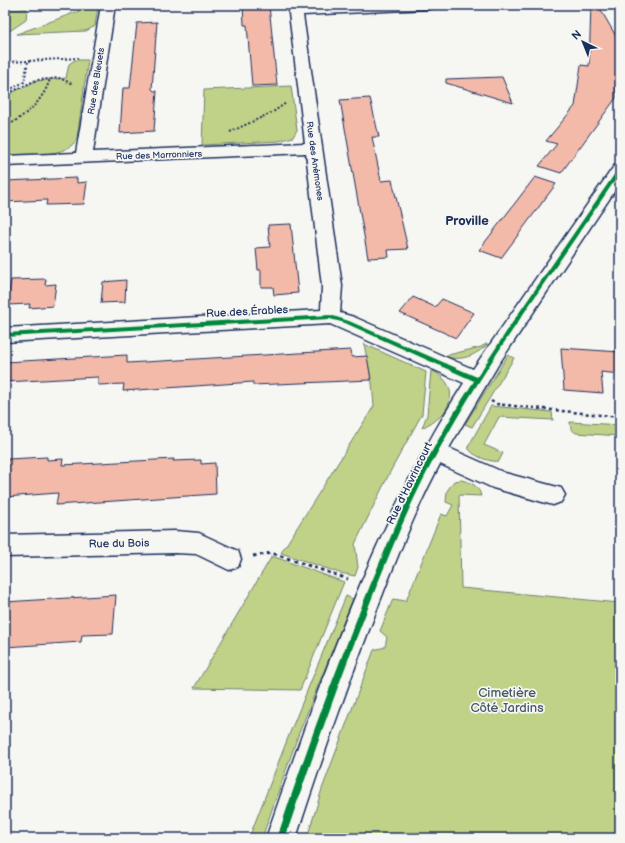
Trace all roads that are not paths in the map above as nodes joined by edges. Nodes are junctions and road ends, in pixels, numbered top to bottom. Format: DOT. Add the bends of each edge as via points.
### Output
graph roads {
  1 [pos="108,5"];
  2 [pos="428,5"];
  3 [pos="295,8"];
  4 [pos="313,148"];
  5 [pos="84,158"];
  6 [pos="5,161"];
  7 [pos="620,170"];
  8 [pos="330,317"];
  9 [pos="5,335"];
  10 [pos="475,385"];
  11 [pos="435,452"];
  12 [pos="553,495"];
  13 [pos="5,546"];
  14 [pos="229,559"];
  15 [pos="281,838"];
  1 -- 5 [label="street, Rue des Bleuets"];
  2 -- 3 [label="street"];
  3 -- 4 [label="street, Rue des Anémones"];
  4 -- 5 [label="street, Rue des Marronniers"];
  4 -- 8 [label="street, Rue des Anémones" via="332,286"];
  5 -- 6 [label="street, Rue des Marronniers"];
  7 -- 10 [label="street, Rue d'Havrincourt" via="540,285"];
  8 -- 9 [label="street, Rue des Érables"];
  8 -- 10 [label="street, Rue des Érables" via="347,322"];
  10 -- 11 [label="street, Rue d'Havrincourt"];
  11 -- 12 [label="street" via="501,480"];
  11 -- 15 [label="street, Rue d'Havrincourt" via="408,505 371,591 322,717"];
  13 -- 14 [label="street, Rue du Bois" via="175,542 199,544"];
}
